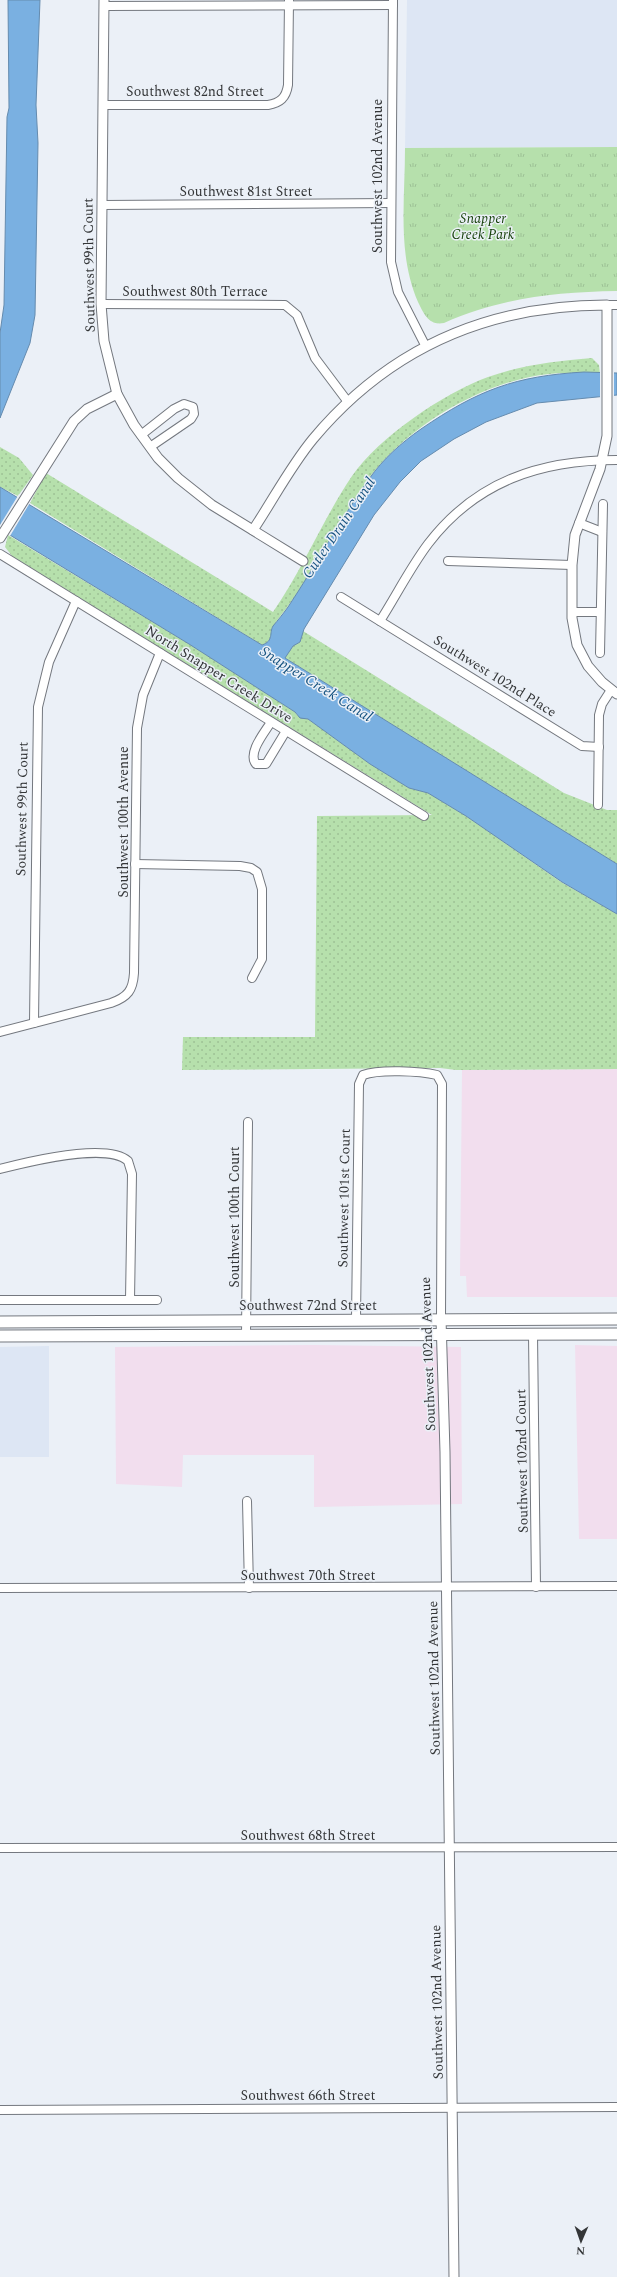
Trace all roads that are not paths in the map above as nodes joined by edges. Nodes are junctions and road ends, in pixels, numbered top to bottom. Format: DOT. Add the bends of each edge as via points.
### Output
graph roads {
  1 [pos="289,2"];
  2 [pos="104,3"];
  3 [pos="393,3"];
  4 [pos="103,105"];
  5 [pos="391,203"];
  6 [pos="102,204"];
  7 [pos="101,304"];
  8 [pos="607,305"];
  9 [pos="617,305"];
  10 [pos="425,345"];
  11 [pos="117,394"];
  12 [pos="348,402"];
  13 [pos="141,435"];
  14 [pos="150,447"];
  15 [pos="602,460"];
  16 [pos="617,460"];
  17 [pos="603,504"];
  18 [pos="578,523"];
  19 [pos="253,530"];
  20 [pos="602,532"];
  21 [pos="2,535"];
  22 [pos="0,554"];
  23 [pos="303,561"];
  24 [pos="448,561"];
  25 [pos="572,565"];
  26 [pos="341,597"];
  27 [pos="76,601"];
  28 [pos="572,612"];
  29 [pos="600,612"];
  30 [pos="380,621"];
  31 [pos="160,653"];
  32 [pos="600,653"];
  33 [pos="614,692"];
  34 [pos="271,722"];
  35 [pos="286,731"];
  36 [pos="599,747"];
  37 [pos="598,805"];
  38 [pos="424,816"];
  39 [pos="135,864"];
  40 [pos="252,978"];
  41 [pos="34,1024"];
  42 [pos="0,1032"];
  43 [pos="361,1077"];
  44 [pos="248,1122"];
  45 [pos="0,1170"];
  46 [pos="0,1300"];
  47 [pos="130,1300"];
  48 [pos="157,1300"];
  49 [pos="356,1319"];
  50 [pos="441,1319"];
  51 [pos="617,1319"];
  52 [pos="129,1320"];
  53 [pos="247,1320"];
  54 [pos="0,1322"];
  55 [pos="43,1322"];
  56 [pos="533,1334"];
  57 [pos="617,1334"];
  58 [pos="246,1335"];
  59 [pos="442,1335"];
  60 [pos="0,1336"];
  61 [pos="43,1336"];
  62 [pos="128,1336"];
  63 [pos="247,1501"];
  64 [pos="617,1586"];
  65 [pos="536,1587"];
  66 [pos="0,1588"];
  67 [pos="249,1588"];
  68 [pos="447,1588"];
  69 [pos="450,1847"];
  70 [pos="617,1847"];
  71 [pos="0,1848"];
  72 [pos="617,2107"];
  73 [pos="452,2108"];
  74 [pos="0,2110"];
  75 [pos="454,2277"];
  1 -- 2 [label="street"];
  1 -- 3 [label="street"];
  1 -- 4 [label="street, Southwest 82nd Street" via="288,85 285,97 275,104"];
  2 -- 4 [label="street, Southwest 99th Court"];
  3 -- 5 [label="street, Southwest 102nd Avenue"];
  4 -- 6 [label="street, Southwest 99th Court"];
  5 -- 6 [label="street, Southwest 81st Street"];
  5 -- 10 [label="street, Southwest 102nd Avenue" via="390,254 393,275 398,292"];
  6 -- 7 [label="street, Southwest 99th Court"];
  7 -- 11 [label="street, Southwest 99th Court" via="104,341"];
  7 -- 12 [label="street, Southwest 80th Terrace" via="266,303 289,307 297,315 321,367"];
  8 -- 9 [label="street"];
  8 -- 10 [label="street" via="562,306 517,313 480,323"];
  8 -- 15 [label="street" via="607,436"];
  10 -- 12 [label="street" via="385,371"];
  11 -- 13 [label="street, Southwest 99th Court"];
  11 -- 21 [label="street" via="87,409 74,421"];
  12 -- 19 [label="street" via="312,441"];
  13 -- 14 [label="street, Southwest 99th Court"];
  13 -- 14 [label="street" via="174,409 184,404 193,407 194,414 191,419"];
  14 -- 19 [label="street, Southwest 99th Court" via="166,468 191,490"];
  15 -- 16 [label="street"];
  15 -- 18 [label="street"];
  15 -- 30 [label="street" via="566,462 541,468 501,482 471,501 446,523 428,544"];
  17 -- 20 [label="street"];
  18 -- 20 [label="street"];
  18 -- 25 [label="street"];
  19 -- 23 [label="street, Southwest 99th Court"];
  20 -- 29 [label="street"];
  22 -- 27 [label="street, North Snapper Creek Drive"];
  24 -- 25 [label="street"];
  25 -- 28 [label="street"];
  26 -- 30 [label="street, Southwest 102nd Place"];
  27 -- 31 [label="street, North Snapper Creek Drive"];
  27 -- 41 [label="street, Southwest 99th Court" via="49,662 38,707"];
  28 -- 29 [label="street"];
  28 -- 33 [label="street" via="574,636 580,654 591,671"];
  29 -- 32 [label="street"];
  30 -- 36 [label="street, Southwest 102nd Place" via="582,746"];
  31 -- 34 [label="street, North Snapper Creek Drive"];
  31 -- 39 [label="street, Southwest 100th Avenue" via="143,695 137,728"];
  33 -- 36 [label="street" via="600,709"];
  34 -- 35 [label="street, North Snapper Creek Drive"];
  34 -- 35 [label="street" via="254,753 253,759 256,764 266,764"];
  35 -- 38 [label="street, North Snapper Creek Drive"];
  36 -- 37 [label="street"];
  39 -- 40 [label="street" via="240,866 254,869 259,875 262,889 262,959"];
  39 -- 41 [label="street, Southwest 100th Avenue" via="134,979 129,994 112,1003"];
  41 -- 42 [label="street"];
  43 -- 49 [label="street, Southwest 101st Court" via="358,1091"];
  43 -- 50 [label="street, Southwest 102nd Avenue" via="375,1072 416,1072 441,1078"];
  44 -- 53 [label="street, Southwest 100th Court"];
  45 -- 47 [label="street" via="43,1159 90,1154 116,1154 128,1161 132,1179"];
  46 -- 47 [label="street"];
  47 -- 48 [label="street"];
  49 -- 50 [label="main road, Southwest 72nd Street"];
  49 -- 53 [label="main road, Southwest 72nd Street"];
  50 -- 51 [label="main road, Southwest 72nd Street"];
  50 -- 59 [label="street, Southwest 102nd Avenue"];
  52 -- 53 [label="main road, Southwest 72nd Street"];
  52 -- 55 [label="main road, Southwest 72nd Street"];
  52 -- 62 [label="main road"];
  53 -- 58 [label="street, Southwest 100th Court"];
  54 -- 55 [label="main road, Southwest 72nd Street"];
  55 -- 61 [label="main road"];
  56 -- 57 [label="main road"];
  56 -- 59 [label="main road"];
  56 -- 65 [label="street, Southwest 102nd Court"];
  58 -- 59 [label="main road"];
  58 -- 62 [label="main road"];
  59 -- 68 [label="street, Southwest 102nd Avenue"];
  60 -- 61 [label="main road"];
  61 -- 62 [label="main road"];
  63 -- 67 [label="street"];
  64 -- 65 [label="street, Southwest 70th Street"];
  65 -- 68 [label="street, Southwest 70th Street"];
  66 -- 67 [label="street, Southwest 70th Street"];
  67 -- 68 [label="street, Southwest 70th Street"];
  68 -- 69 [label="street, Southwest 102nd Avenue"];
  69 -- 70 [label="street, Southwest 68th Street"];
  69 -- 71 [label="street, Southwest 68th Street"];
  69 -- 73 [label="street, Southwest 102nd Avenue"];
  72 -- 73 [label="street, Southwest 66th Street"];
  73 -- 74 [label="street, Southwest 66th Street"];
  73 -- 75 [label="street, Southwest 102nd Avenue"];
}
